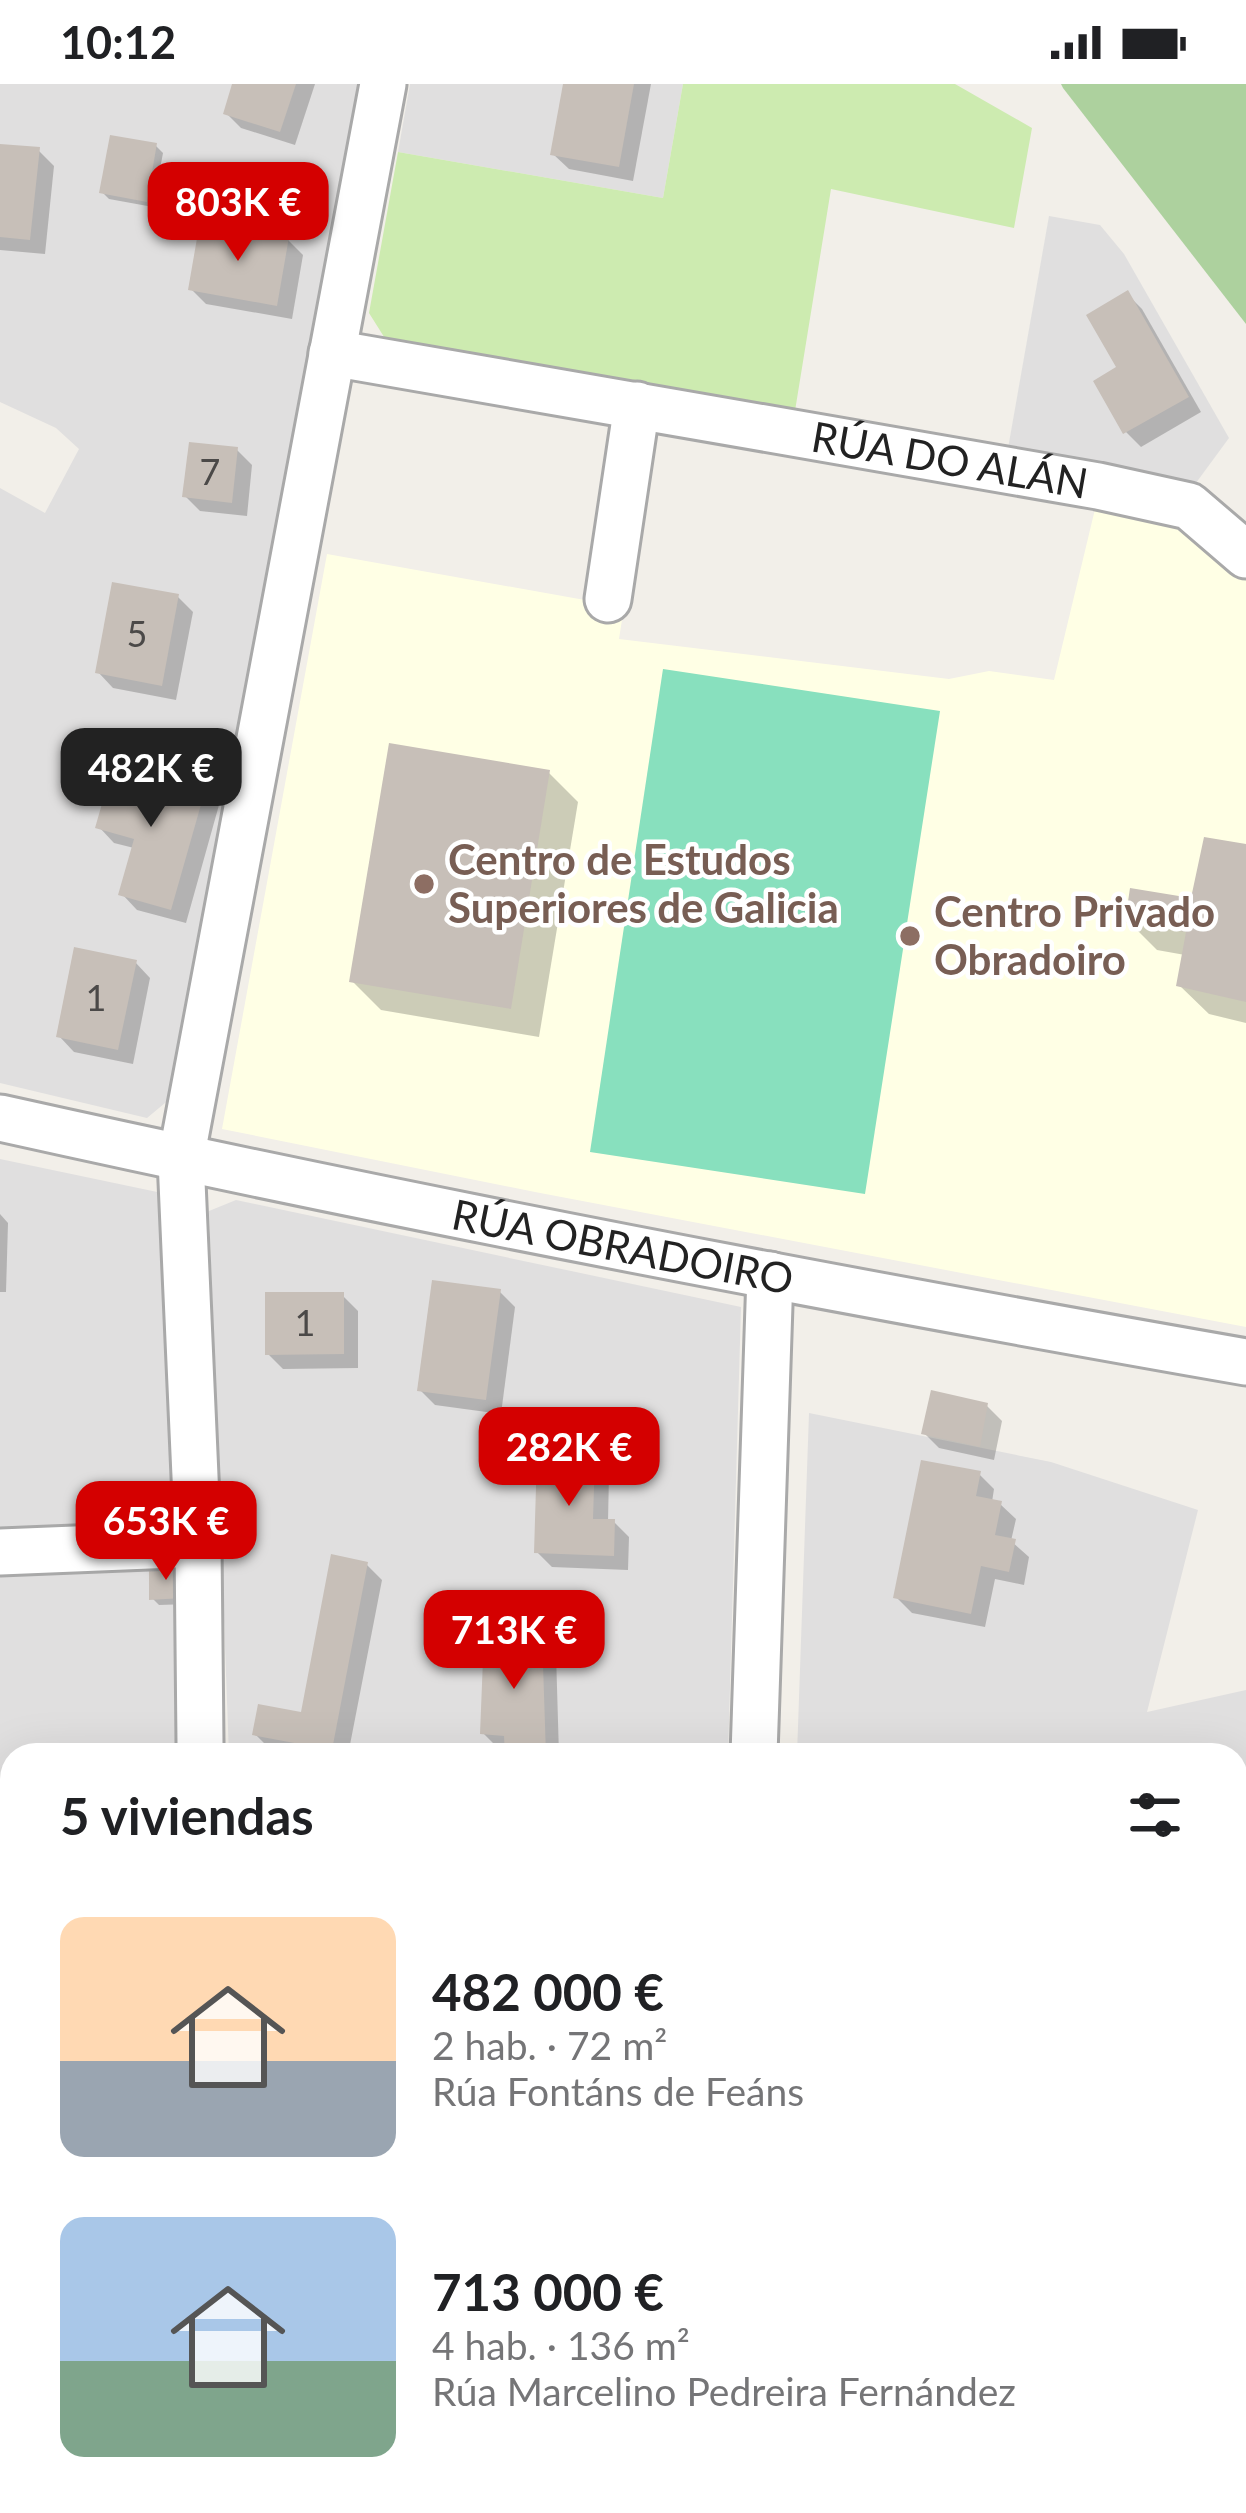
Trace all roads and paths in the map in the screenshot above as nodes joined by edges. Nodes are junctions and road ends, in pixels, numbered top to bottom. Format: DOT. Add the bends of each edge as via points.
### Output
graph roads {
  1 [pos="383,84"];
  2 [pos="332,352"];
  3 [pos="637,405"];
  4 [pos="1246,555"];
  5 [pos="608,599"];
  6 [pos="0,1118"];
  7 [pos="181,1159"];
  8 [pos="770,1275"];
  9 [pos="1246,1362"];
  10 [pos="198,1544"];
  11 [pos="0,1552"];
  12 [pos="200,1742"];
  13 [pos="754,1743"];
  1 -- 2 [label="street"];
  2 -- 3 [label="street, RÚA DO ALÁN"];
  2 -- 7 [label="street"];
  3 -- 4 [label="street, RÚA DO ALÁN" via="1189,506"];
  3 -- 5 [label="street"];
  6 -- 7 [label="street, RÚA OBRADOIRO"];
  7 -- 8 [label="street, RÚA OBRADOIRO"];
  7 -- 10 [label="street"];
  8 -- 9 [label="street, RÚA OBRADOIRO"];
  8 -- 13 [label="street"];
  10 -- 11 [label="street"];
  10 -- 12 [label="street"];
}
